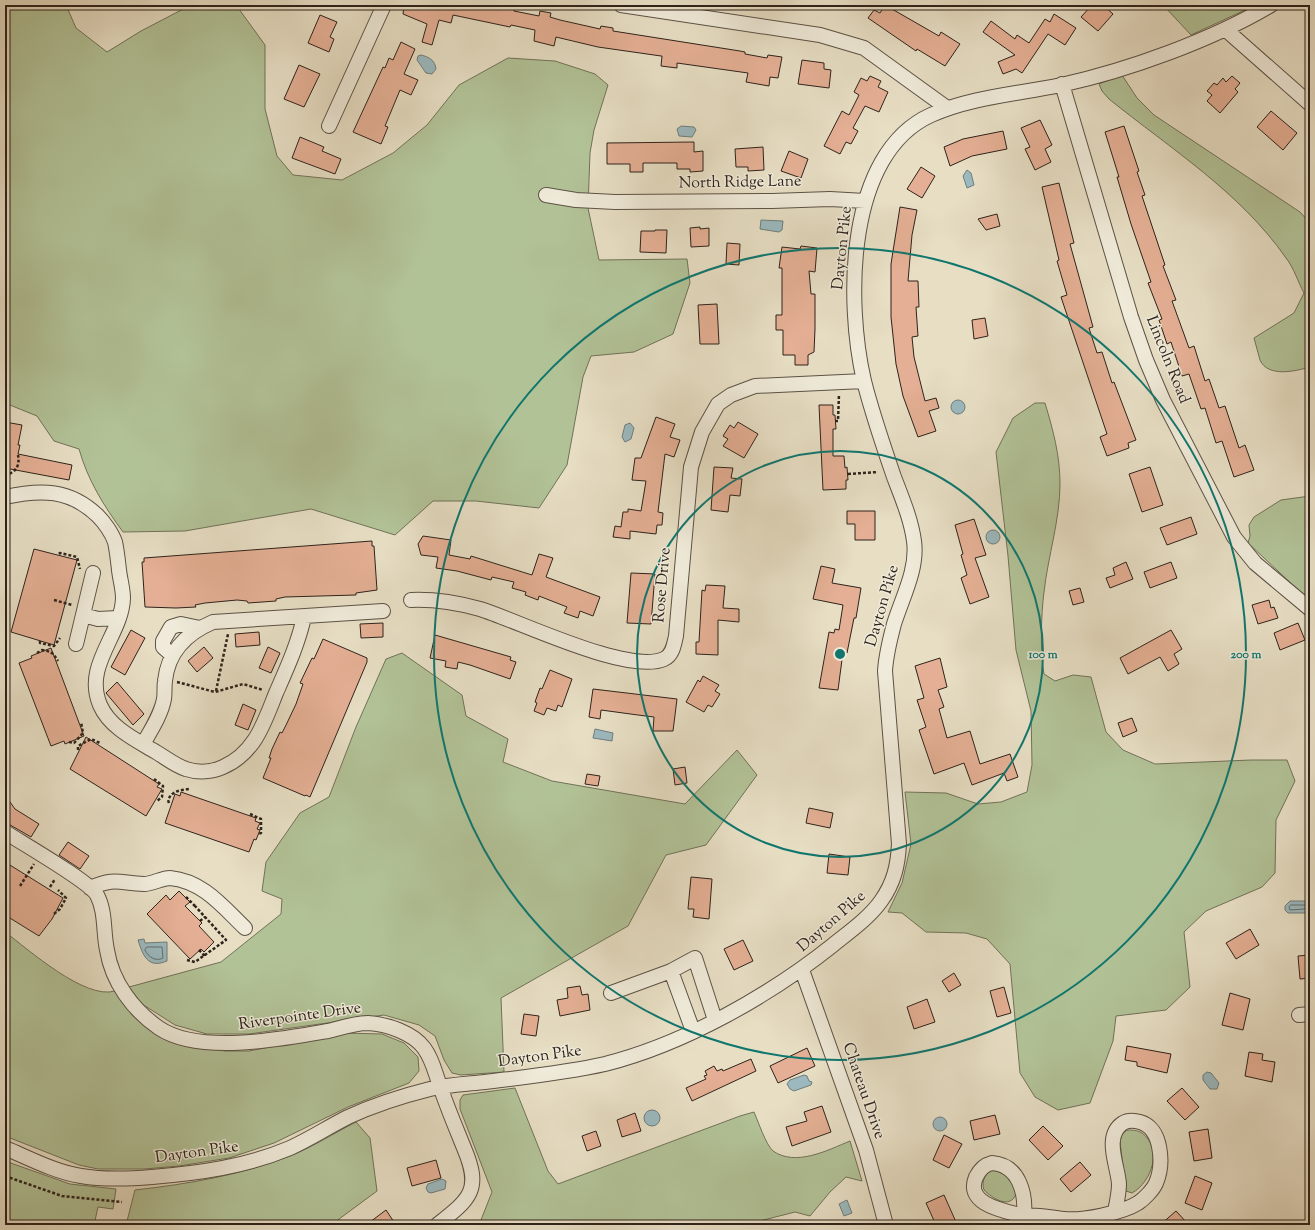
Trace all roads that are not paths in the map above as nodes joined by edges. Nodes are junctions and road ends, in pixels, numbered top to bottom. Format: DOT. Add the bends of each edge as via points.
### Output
graph roads {
  1 [pos="384,5"];
  2 [pos="621,5"];
  3 [pos="1271,5"];
  4 [pos="1225,29"];
  5 [pos="1062,84"];
  6 [pos="1310,104"];
  7 [pos="947,108"];
  8 [pos="329,126"];
  9 [pos="546,195"];
  10 [pos="865,201"];
  11 [pos="864,381"];
  12 [pos="5,497"];
  13 [pos="87,571"];
  14 [pos="411,600"];
  15 [pos="1310,610"];
  16 [pos="383,611"];
  17 [pos="84,612"];
  18 [pos="304,617"];
  19 [pos="118,618"];
  20 [pos="76,644"];
  21 [pos="143,744"];
  22 [pos="5,832"];
  23 [pos="90,888"];
  24 [pos="245,928"];
  25 [pos="802,970"];
  26 [pos="671,972"];
  27 [pos="611,992"];
  28 [pos="715,1020"];
  29 [pos="693,1031"];
  30 [pos="440,1087"];
  31 [pos="5,1148"];
  32 [pos="1115,1211"];
  33 [pos="1023,1220"];
  34 [pos="437,1225"];
  35 [pos="886,1225"];
  1 -- 8 [label="street"];
  2 -- 7 [label="street" via="820,35 844,41 864,48"];
  3 -- 4 [label="street, Dayton Pike"];
  4 -- 5 [label="street, Dayton Pike" via="1137,63"];
  4 -- 6 [label="street"];
  5 -- 7 [label="street, Dayton Pike"];
  5 -- 15 [label="street, Lincoln Road" via="1130,312 1163,400 1234,537 1255,563"];
  7 -- 10 [label="street, Dayton Pike" via="921,120 903,134 883,156 872,178"];
  9 -- 10 [label="street, North Ridge Lane" via="615,202 830,199"];
  10 -- 11 [label="street, Dayton Pike" via="854,280 855,326"];
  11 -- 14 [label="street, Rose Drive" via="768,384 744,388 718,404 702,432 690,467 676,636 673,648 663,660 650,661 604,654 481,610 440,601"];
  11 -- 25 [label="street, Dayton Pike" via="910,520 915,551 886,655 885,671 899,844 898,862 894,878 880,903"];
  12 -- 19 [label="street" via="50,492 64,495 78,500 102,520 115,541 123,598"];
  13 -- 17 [label="street"];
  16 -- 18 [label="street"];
  17 -- 19 [label="street" via="98,619"];
  17 -- 20 [label="street"];
  18 -- 21 [label="street" via="213,622 182,640 172,655 165,681 164,700"];
  18 -- 21 [label="street" via="299,639 260,732 248,750 238,759 216,770 200,772 185,769"];
  19 -- 21 [label="street" via="104,651 95,687 102,709 113,723 122,732"];
  22 -- 23 [label="street, Riverpointe Drive"];
  23 -- 24 [label="street" via="106,881 145,884 170,878 201,886"];
  23 -- 30 [label="street, Riverpointe Drive" via="96,893 103,911 107,950 118,982 137,1010 161,1029 196,1040 241,1044 368,1023 410,1035 431,1059"];
  25 -- 28 [label="street, Dayton Pike" via="765,994"];
  25 -- 35 [label="street, Chateau Drive" via="863,1143"];
  26 -- 27 [label="street"];
  26 -- 28 [label="street" via="695,958"];
  26 -- 29 [label="street"];
  28 -- 29 [label="street, Dayton Pike"];
  29 -- 30 [label="street, Dayton Pike" via="654,1049 605,1064 552,1074"];
  30 -- 31 [label="street, Dayton Pike" via="399,1097 355,1114 288,1148 262,1158 234,1167 188,1174 122,1179 80,1176"];
  30 -- 34 [label="street, Riverpointe Drive" via="455,1129 470,1160 474,1183 464,1202"];
  32 -- 32 [label="street" via="1137,1203 1156,1184 1159,1174 1159,1153 1152,1129 1134,1120 1120,1125 1113,1139 1119,1184"];
  32 -- 33 [label="street" via="1082,1219 1064,1219 1038,1214"];
}
